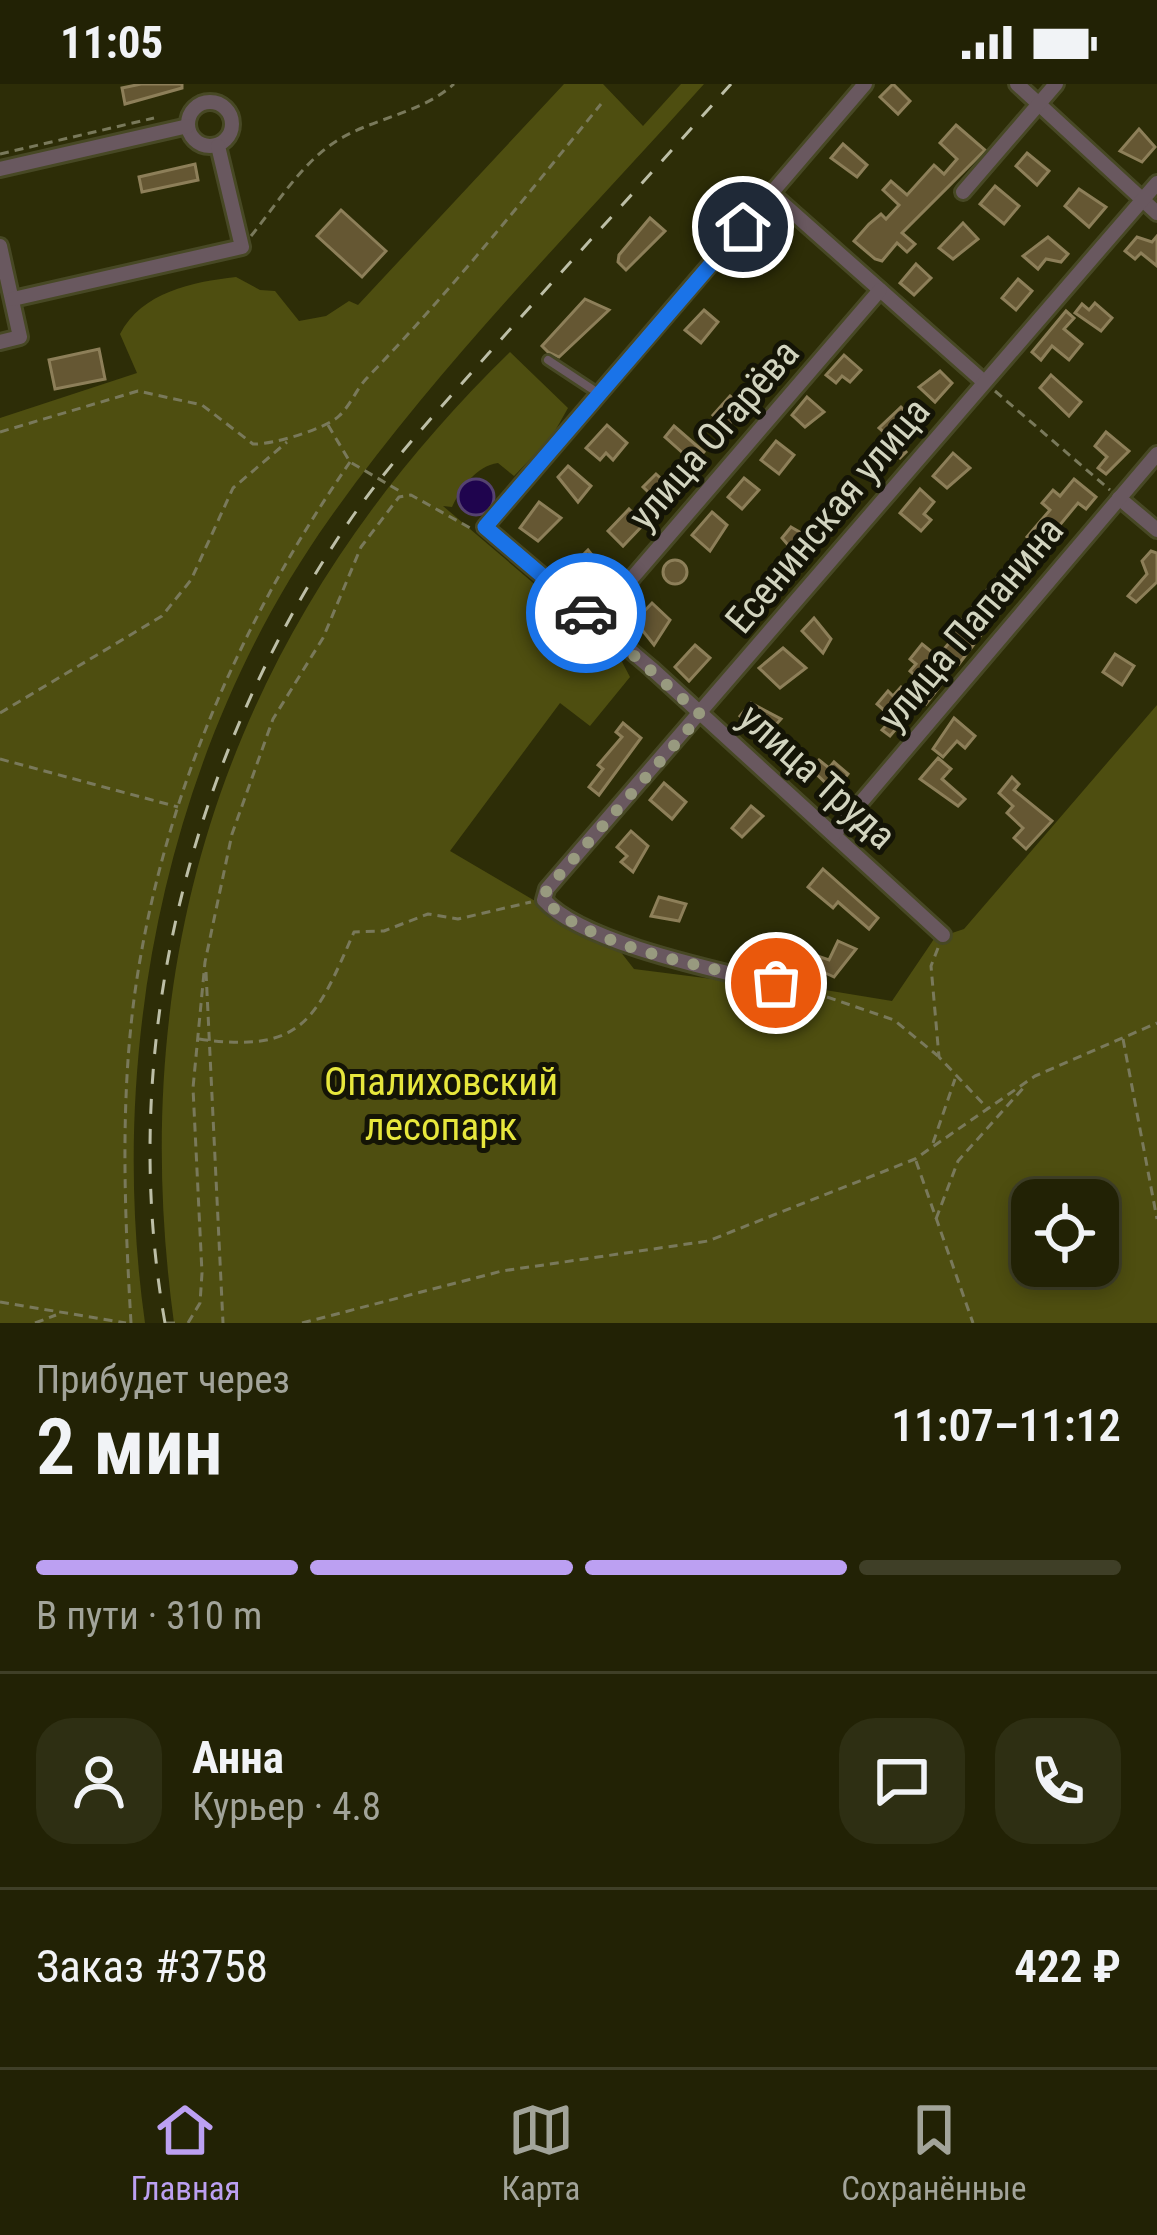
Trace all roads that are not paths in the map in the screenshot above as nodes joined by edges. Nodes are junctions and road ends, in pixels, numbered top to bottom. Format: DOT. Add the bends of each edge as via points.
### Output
graph roads {
  1 [pos="202,84"];
  2 [pos="865,84"];
  3 [pos="1017,84"];
  4 [pos="1056,84"];
  5 [pos="206,102"];
  6 [pos="1040,105"];
  7 [pos="188,127"];
  8 [pos="218,146"];
  9 [pos="0,169"];
  10 [pos="1157,183"];
  11 [pos="963,192"];
  12 [pos="772,194"];
  13 [pos="1142,200"];
  14 [pos="1157,213"];
  15 [pos="0,246"];
  16 [pos="880,290"];
  17 [pos="13,299"];
  18 [pos="0,342"];
  19 [pos="548,360"];
  20 [pos="984,382"];
  21 [pos="599,394"];
  22 [pos="1157,454"];
  23 [pos="1119,498"];
  24 [pos="1157,530"];
  25 [pos="596,620"];
  26 [pos="701,715"];
  27 [pos="834,834"];
  28 [pos="943,935"];
  29 [pos="814,994"];
  1 -- 5 [label="street"];
  2 -- 12 [label="street"];
  3 -- 6 [label="street"];
  4 -- 6 [label="street"];
  5 -- 7 [label="street"];
  5 -- 8 [label="street" via="219,104 232,125"];
  6 -- 11 [label="street"];
  6 -- 13 [label="street"];
  7 -- 8 [label="street" via="204,146"];
  7 -- 9 [label="street"];
  8 -- 17 [label="street" via="242,247"];
  10 -- 13 [label="street, Есенинская улица"];
  12 -- 16 [label="street"];
  12 -- 21 [label="street"];
  13 -- 14 [label="street"];
  13 -- 20 [label="street, Есенинская улица"];
  15 -- 17 [label="street"];
  16 -- 20 [label="street"];
  16 -- 25 [label="street, улица Огарёва"];
  17 -- 18 [label="street" via="20,338"];
  19 -- 21 [label="lane"];
  20 -- 26 [label="street, Есенинская улица"];
  21 -- 25 [label="street, улица Труда" via="485,527"];
  22 -- 23 [label="street, улица Папанина"];
  23 -- 24 [label="street"];
  23 -- 27 [label="street, улица Папанина"];
  25 -- 26 [label="street, улица Труда"];
  26 -- 27 [label="street, улица Труда"];
  26 -- 29 [label="street, Есенинская улица" via="546,894 554,910 622,943"];
  27 -- 28 [label="street, улица Труда"];
}
